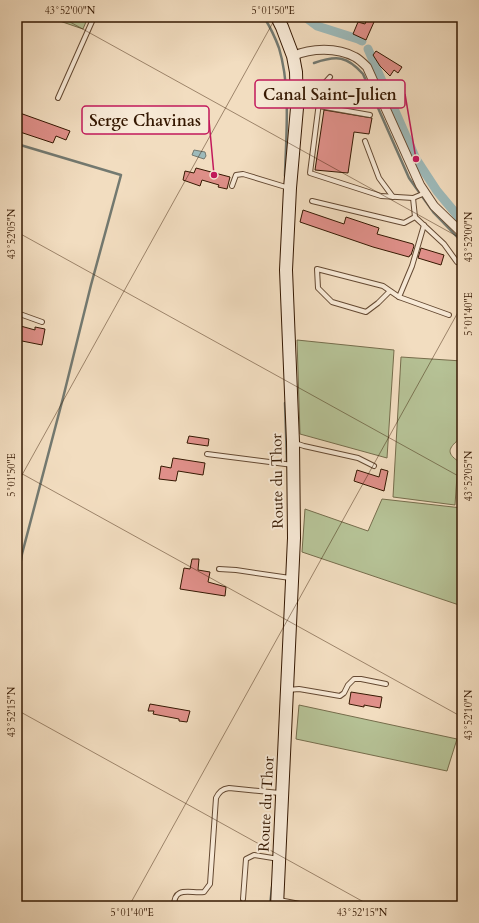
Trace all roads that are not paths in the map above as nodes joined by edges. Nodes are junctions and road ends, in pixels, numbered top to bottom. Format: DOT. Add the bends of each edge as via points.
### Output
graph roads {
  1 [pos="94,17"];
  2 [pos="277,17"];
  3 [pos="293,56"];
  4 [pos="330,77"];
  5 [pos="58,98"];
  6 [pos="319,106"];
  7 [pos="370,115"];
  8 [pos="366,141"];
  9 [pos="232,186"];
  10 [pos="290,188"];
  11 [pos="425,192"];
  12 [pos="393,197"];
  13 [pos="413,198"];
  14 [pos="312,201"];
  15 [pos="415,217"];
  16 [pos="424,225"];
  17 [pos="462,233"];
  18 [pos="457,262"];
  19 [pos="390,291"];
  20 [pos="399,297"];
  21 [pos="17,313"];
  22 [pos="449,315"];
  23 [pos="42,322"];
  24 [pos="293,442"];
  25 [pos="207,454"];
  26 [pos="293,465"];
  27 [pos="374,466"];
  28 [pos="219,570"];
  29 [pos="292,578"];
  30 [pos="386,684"];
  31 [pos="287,690"];
  32 [pos="282,792"];
  33 [pos="279,859"];
  34 [pos="243,899"];
  35 [pos="277,903"];
  36 [pos="174,906"];
  37 [pos="310,906"];
  1 -- 5 [label="lane"];
  2 -- 3 [label="street, Route du Thor"];
  3 -- 10 [label="street, Route du Thor" via="297,108"];
  3 -- 11 [label="street" via="301,52 343,51 356,57 367,67"];
  4 -- 6 [label="lane" via="321,87"];
  6 -- 7 [label="lane"];
  6 -- 12 [label="lane" via="310,173 381,196"];
  8 -- 12 [label="lane" via="379,178"];
  9 -- 10 [label="lane" via="236,174 243,174"];
  10 -- 24 [label="street, Route du Thor" via="286,270"];
  11 -- 13 [label="lane"];
  11 -- 17 [label="street" via="434,206"];
  12 -- 13 [label="lane"];
  13 -- 15 [label="lane"];
  14 -- 15 [label="lane" via="404,223"];
  15 -- 16 [label="lane"];
  16 -- 18 [label="lane" via="444,244"];
  16 -- 20 [label="lane" via="412,266"];
  19 -- 19 [label="lane" via="366,312 332,302 318,288 317,269 383,286"];
  19 -- 20 [label="lane"];
  20 -- 22 [label="lane"];
  21 -- 23 [label="lane"];
  24 -- 26 [label="street, Route du Thor"];
  24 -- 27 [label="lane" via="358,458"];
  25 -- 26 [label="lane"];
  26 -- 29 [label="street, Route du Thor"];
  28 -- 29 [label="lane"];
  29 -- 31 [label="street, Route du Thor"];
  30 -- 31 [label="lane" via="354,679 340,696 299,689"];
  31 -- 32 [label="street, Route du Thor"];
  32 -- 33 [label="street, Route du Thor"];
  32 -- 36 [label="lane" via="229,788 219,793 216,798 210,884 204,892 181,892 176,895"];
  33 -- 34 [label="lane" via="254,855 246,858"];
  33 -- 35 [label="street, Route du Thor"];
  35 -- 37 [label="lane"];
}
